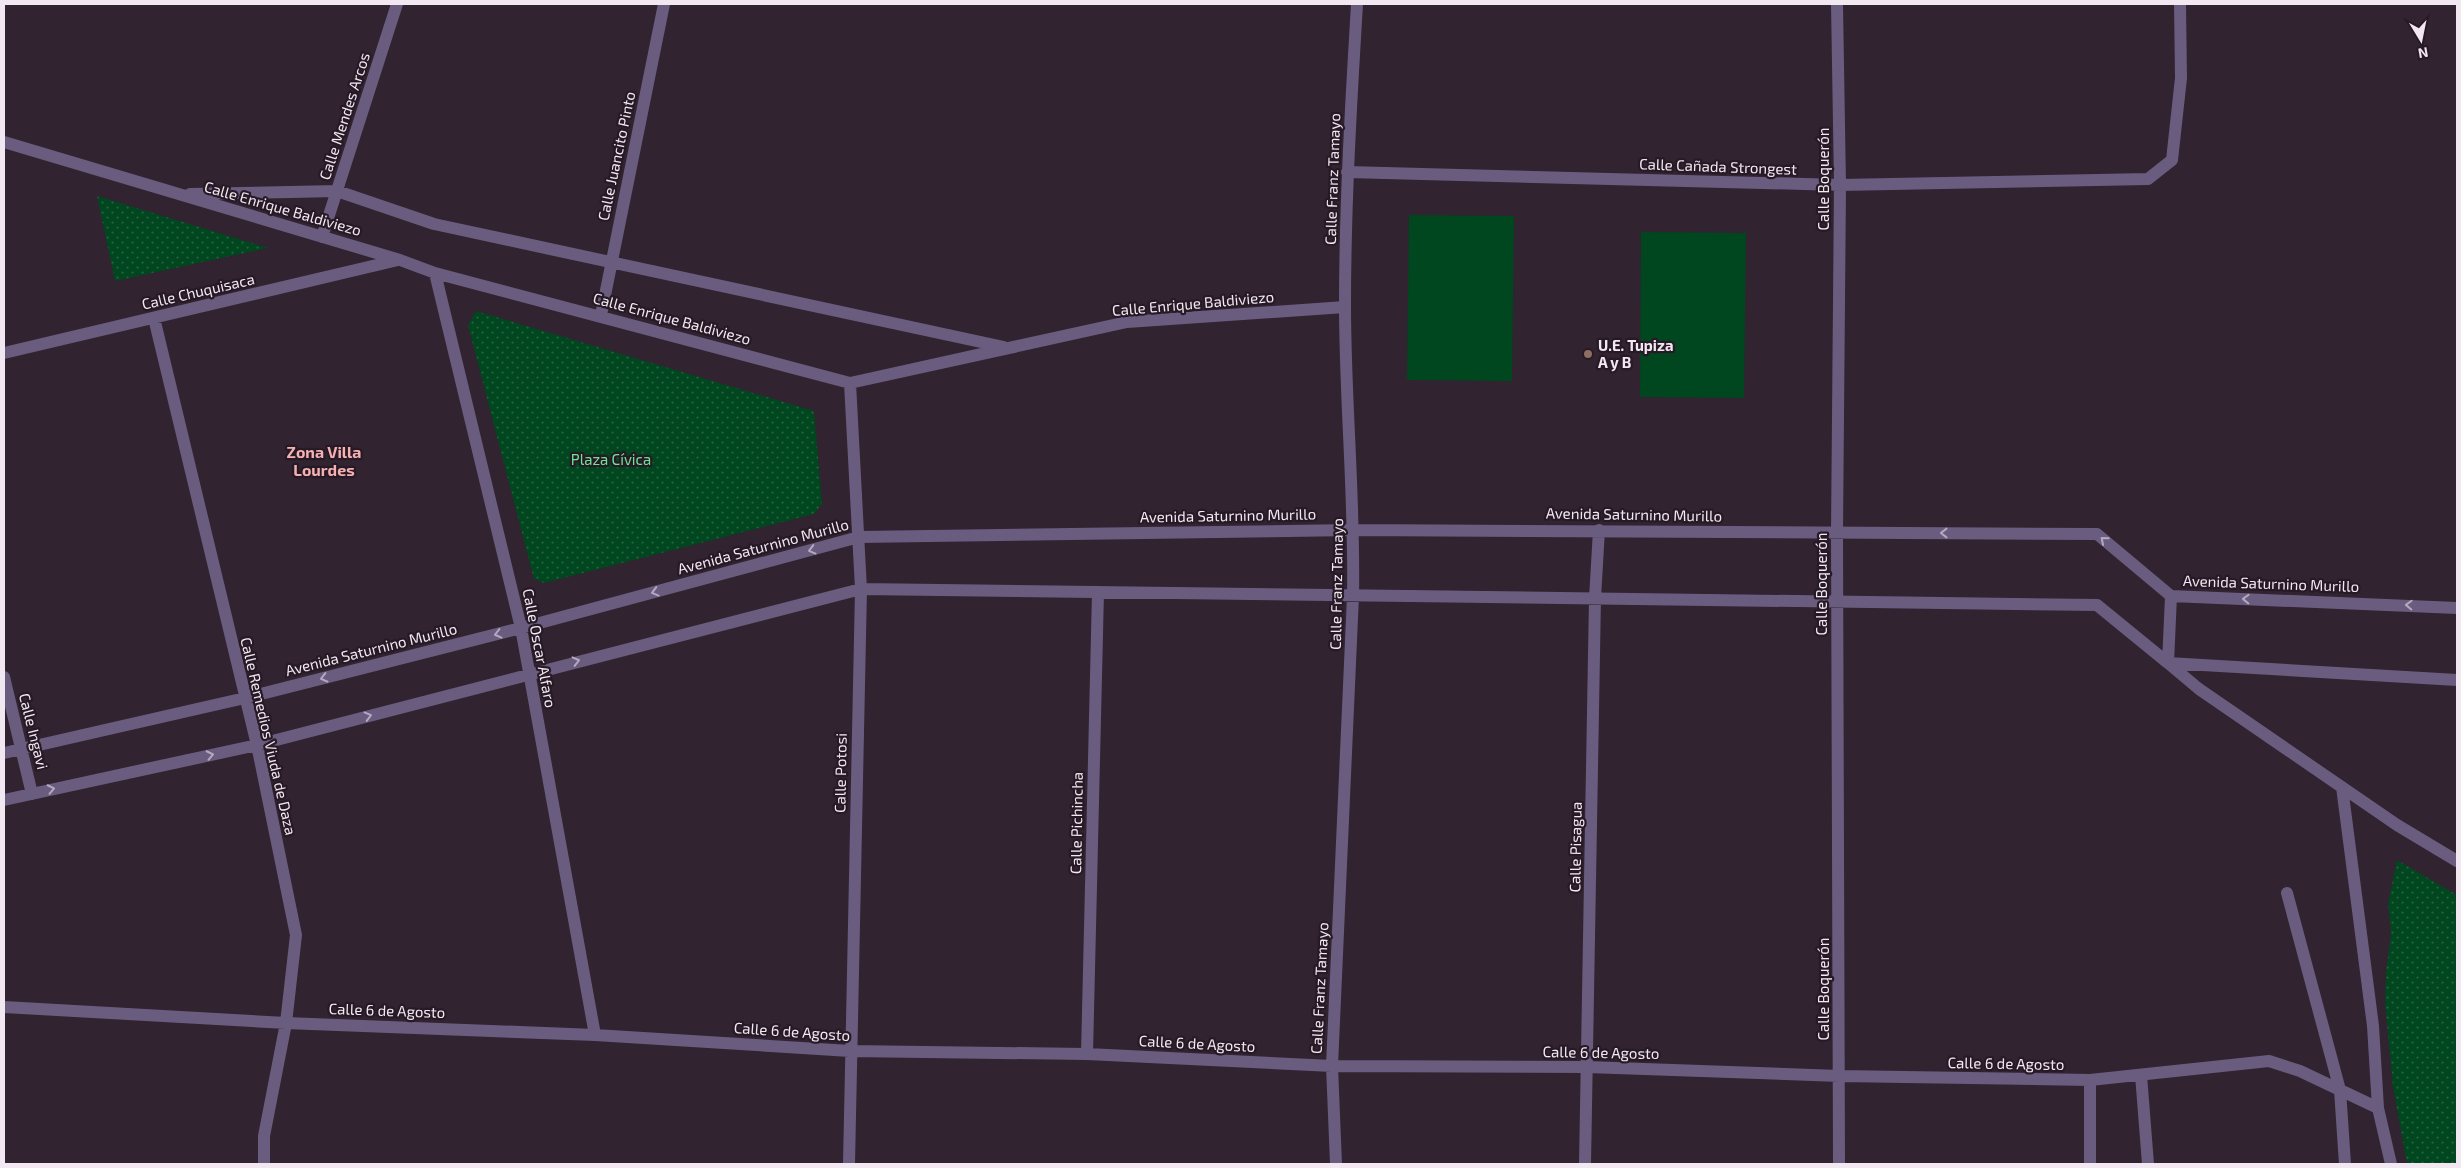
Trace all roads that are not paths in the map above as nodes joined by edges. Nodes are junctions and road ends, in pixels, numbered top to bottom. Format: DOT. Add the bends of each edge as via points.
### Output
graph roads {
  1 [pos="397,4"];
  2 [pos="664,4"];
  3 [pos="1357,4"];
  4 [pos="1837,4"];
  5 [pos="2180,4"];
  6 [pos="4,142"];
  7 [pos="1348,172"];
  8 [pos="1840,185"];
  9 [pos="337,191"];
  10 [pos="178,194"];
  11 [pos="322,238"];
  12 [pos="400,260"];
  13 [pos="612,261"];
  14 [pos="435,273"];
  15 [pos="1345,307"];
  16 [pos="601,315"];
  17 [pos="154,318"];
  18 [pos="1009,348"];
  19 [pos="4,353"];
  20 [pos="850,383"];
  21 [pos="1354,530"];
  22 [pos="1599,530"];
  23 [pos="1837,533"];
  24 [pos="859,537"];
  25 [pos="861,589"];
  26 [pos="1098,592"];
  27 [pos="1353,596"];
  28 [pos="2171,596"];
  29 [pos="1595,598"];
  30 [pos="1838,602"];
  31 [pos="2457,608"];
  32 [pos="522,628"];
  33 [pos="2168,663"];
  34 [pos="529,673"];
  35 [pos="4,677"];
  36 [pos="2457,680"];
  37 [pos="245,698"];
  38 [pos="257,745"];
  39 [pos="21,749"];
  40 [pos="4,753"];
  41 [pos="2342,787"];
  42 [pos="32,794"];
  43 [pos="4,800"];
  44 [pos="2457,861"];
  45 [pos="2287,893"];
  46 [pos="4,1007"];
  47 [pos="286,1023"];
  48 [pos="595,1034"];
  49 [pos="850,1051"];
  50 [pos="1087,1054"];
  51 [pos="1332,1066"];
  52 [pos="1587,1067"];
  53 [pos="2141,1075"];
  54 [pos="1840,1076"];
  55 [pos="2090,1080"];
  56 [pos="2340,1090"];
  57 [pos="2378,1108"];
  58 [pos="264,1164"];
  59 [pos="849,1164"];
  60 [pos="1336,1164"];
  61 [pos="1585,1164"];
  62 [pos="1839,1164"];
  63 [pos="2090,1164"];
  64 [pos="2148,1164"];
  65 [pos="2345,1164"];
  66 [pos="2391,1164"];
  1 -- 9 [label="street, Calle Mendes Arcos"];
  2 -- 13 [label="street, Calle Juancito Pinto"];
  3 -- 7 [label="street, Calle Franz Tamayo"];
  4 -- 8 [label="street, Calle Boquerón"];
  5 -- 8 [label="street, Calle Cañada Strongest" via="2181,78 2172,160 2148,179"];
  6 -- 10 [label="street, Calle Enrique Baldiviezo"];
  7 -- 8 [label="street, Calle Cañada Strongest"];
  7 -- 15 [label="street, Calle Franz Tamayo"];
  8 -- 23 [label="street, Calle Boquerón"];
  9 -- 10 [label="street"];
  9 -- 11 [label="street, Calle Mendes Arcos"];
  9 -- 13 [label="street" via="434,224"];
  10 -- 11 [label="street, Calle Enrique Baldiviezo"];
  11 -- 12 [label="street, Calle Enrique Baldiviezo"];
  12 -- 14 [label="street, Calle Enrique Baldiviezo"];
  12 -- 17 [label="street, Calle Chuquisaca"];
  13 -- 16 [label="street, Calle Juancito Pinto"];
  13 -- 18 [label="street"];
  14 -- 16 [label="street, Calle Enrique Baldiviezo"];
  14 -- 32 [label="street, Calle Oscar Alfaro"];
  15 -- 18 [label="street, Calle Enrique Baldiviezo" via="1126,322"];
  15 -- 21 [label="street, Calle Franz Tamayo"];
  16 -- 20 [label="street, Calle Enrique Baldiviezo"];
  17 -- 19 [label="street, Calle Chuquisaca"];
  17 -- 37 [label="street, Calle Remedios Viuda de Daza"];
  18 -- 20 [label="street, Calle Enrique Baldiviezo"];
  20 -- 24 [label="street, Calle Potosi"];
  21 -- 22 [label="street, Avenida Saturnino Murillo"];
  21 -- 24 [label="street, Avenida Saturnino Murillo"];
  21 -- 27 [label="street, Calle Franz Tamayo"];
  22 -- 23 [label="street, Avenida Saturnino Murillo"];
  22 -- 29 [label="street, Calle Pisagua"];
  28 -- 23 [label="street, Avenida Saturnino Murillo, one-way" via="2097,534"];
  23 -- 30 [label="street, Calle Boquerón"];
  24 -- 25 [label="street, Calle Potosi"];
  24 -- 32 [label="street, Avenida Saturnino Murillo, one-way"];
  25 -- 26 [label="street"];
  34 -- 25 [label="street, one-way"];
  25 -- 49 [label="street, Calle Potosi"];
  26 -- 27 [label="street"];
  26 -- 50 [label="street, Calle Pichincha"];
  27 -- 29 [label="street"];
  27 -- 51 [label="street, Calle Franz Tamayo"];
  31 -- 28 [label="street, Avenida Saturnino Murillo, one-way"];
  28 -- 33 [label="street"];
  29 -- 30 [label="street"];
  29 -- 52 [label="street, Calle Pisagua"];
  30 -- 33 [label="street" via="2098,605"];
  30 -- 54 [label="street, Calle Boquerón"];
  32 -- 34 [label="street, Calle Oscar Alfaro"];
  32 -- 37 [label="street, Avenida Saturnino Murillo, one-way"];
  33 -- 36 [label="street"];
  33 -- 41 [label="street" via="2199,689"];
  38 -- 34 [label="street, one-way"];
  34 -- 48 [label="street, Calle Oscar Alfaro"];
  35 -- 39 [label="street, Calle Ingavi"];
  37 -- 38 [label="street, Calle Remedios Viuda de Daza"];
  37 -- 39 [label="street, Avenida Saturnino Murillo"];
  42 -- 38 [label="street, one-way"];
  38 -- 47 [label="street, Calle Remedios Viuda de Daza" via="296,935"];
  39 -- 40 [label="street, Avenida Saturnino Murillo"];
  39 -- 42 [label="street, Calle Ingavi"];
  41 -- 44 [label="street"];
  41 -- 57 [label="street" via="2374,1026"];
  42 -- 43 [label="street"];
  45 -- 56 [label="street"];
  46 -- 47 [label="street, Calle 6 de Agosto"];
  47 -- 48 [label="street, Calle 6 de Agosto"];
  47 -- 58 [label="street, Calle Remedios Viuda de Daza" via="264,1136"];
  48 -- 49 [label="street, Calle 6 de Agosto"];
  49 -- 50 [label="street, Calle 6 de Agosto"];
  49 -- 59 [label="street, Calle Potosi"];
  50 -- 51 [label="street, Calle 6 de Agosto"];
  51 -- 52 [label="street, Calle 6 de Agosto"];
  51 -- 60 [label="street, Calle Franz Tamayo"];
  52 -- 54 [label="street, Calle 6 de Agosto"];
  52 -- 61 [label="street, Calle Pisagua"];
  53 -- 55 [label="street, Calle 6 de Agosto"];
  53 -- 56 [label="street, Calle 6 de Agosto" via="2268,1061 2300,1071"];
  53 -- 64 [label="street"];
  54 -- 55 [label="street, Calle 6 de Agosto"];
  54 -- 62 [label="street, Calle Boquerón"];
  55 -- 63 [label="street"];
  56 -- 57 [label="street, Calle 6 de Agosto"];
  56 -- 65 [label="street"];
  57 -- 66 [label="street"];
}
